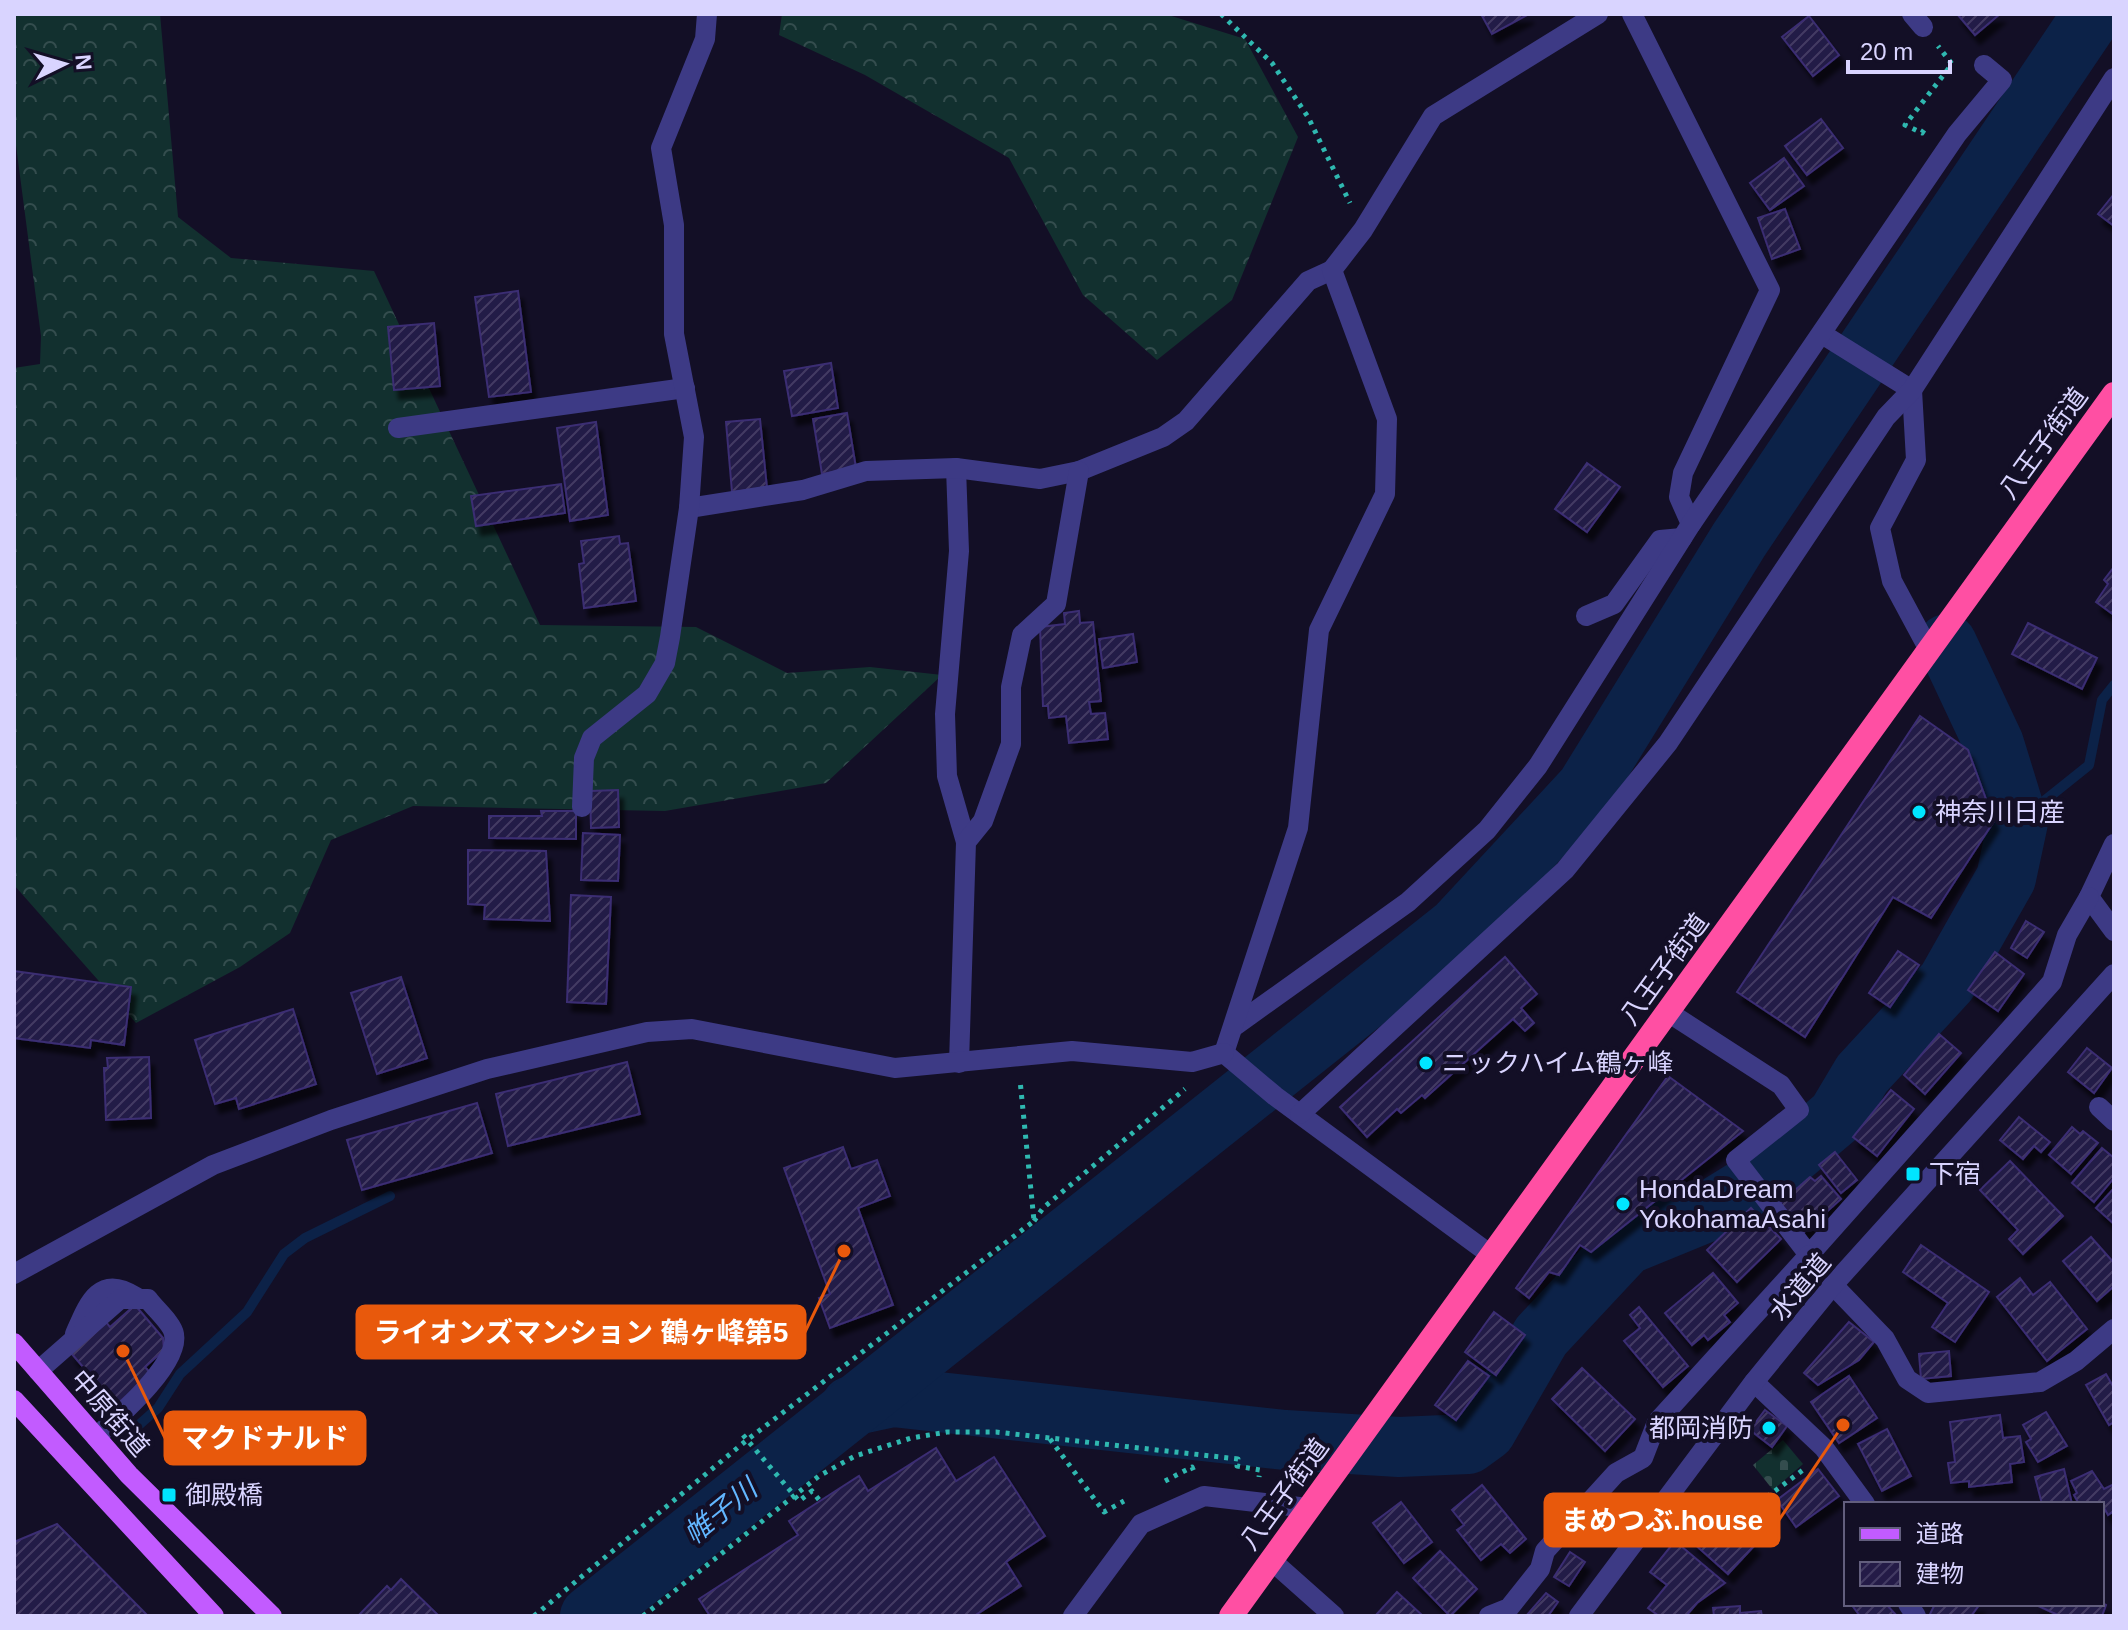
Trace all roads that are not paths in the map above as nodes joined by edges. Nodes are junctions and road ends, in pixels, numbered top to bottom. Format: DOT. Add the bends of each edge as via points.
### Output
graph roads {
  1 [pos="707,14"];
  2 [pos="1598,14"];
  3 [pos="1632,14"];
  4 [pos="1984,65"];
  5 [pos="2114,78"];
  6 [pos="1332,270"];
  7 [pos="1828,337"];
  8 [pos="685,388"];
  9 [pos="1912,390"];
  10 [pos="2114,394"];
  11 [pos="398,428"];
  12 [pos="956,468"];
  13 [pos="1079,471"];
  14 [pos="689,508"];
  15 [pos="1686,531"];
  16 [pos="1586,616"];
  17 [pos="1928,648"];
  18 [pos="582,807"];
  19 [pos="966,842"];
  20 [pos="2114,844"];
  21 [pos="2089,897"];
  22 [pos="2114,931"];
  23 [pos="2114,974"];
  24 [pos="1668,1012"];
  25 [pos="1236,1025"];
  26 [pos="1226,1056"];
  27 [pos="959,1063"];
  28 [pos="1300,1114"];
  29 [pos="1491,1255"];
  30 [pos="1809,1255"];
  31 [pos="14,1274"];
  32 [pos="1833,1285"];
  33 [pos="2114,1329"];
  34 [pos="14,1343"];
  35 [pos="38,1371"];
  36 [pos="1754,1382"];
  37 [pos="14,1400"];
  38 [pos="96,1437"];
  39 [pos="1314,1500"];
  40 [pos="1864,1502"];
  41 [pos="1271,1560"];
  42 [pos="214,1616"];
  43 [pos="272,1616"];
  44 [pos="1073,1616"];
  45 [pos="1231,1616"];
  46 [pos="1334,1616"];
  47 [pos="1489,1616"];
  48 [pos="1579,1616"];
  1 -- 8 [label="street" via="705,39 661,148 674,225 674,334"];
  2 -- 6 [label="street" via="1433,116"];
  3 -- 15 [label="street" via="1770,290 1683,473 1679,497"];
  4 -- 7 [label="street" via="2002,80 1957,134"];
  5 -- 9 [label="street"];
  6 -- 13 [label="street" via="1308,281 1186,421 1163,437"];
  6 -- 25 [label="street" via="1387,419 1385,494 1319,630 1298,828"];
  7 -- 9 [label="street"];
  7 -- 15 [label="street"];
  8 -- 11 [label="street"];
  8 -- 14 [label="street" via="694,437"];
  9 -- 17 [label="street" via="1916,460 1880,528 1892,581"];
  9 -- 28 [label="street" via="1886,417 1668,743 1565,870"];
  10 -- 17 [label="highway, 八王子街道"];
  12 -- 13 [label="street" via="1040,479"];
  12 -- 14 [label="street" via="866,471 803,490"];
  12 -- 19 [label="street" via="959,551 945,714 947,776"];
  13 -- 19 [label="street" via="1056,604 1022,635 1011,687 1011,744 983,821"];
  14 -- 18 [label="street" via="665,663 647,694 592,738 584,758"];
  15 -- 16 [label="street" via="1660,540 1614,604"];
  15 -- 25 [label="street" via="1538,766 1487,830 1408,902"];
  17 -- 24 [label="highway, 八王子街道"];
  19 -- 27 [label="street"];
  20 -- 21 [label="street"];
  21 -- 22 [label="street"];
  21 -- 30 [label="street" via="2067,935 2052,982"];
  23 -- 32 [label="street, 水道道"];
  24 -- 29 [label="highway, 八王子街道"];
  24 -- 30 [label="street" via="1781,1085 1799,1110 1736,1160"];
  25 -- 26 [label="street"];
  26 -- 27 [label="street" via="1192,1062 1072,1051"];
  26 -- 28 [label="street"];
  27 -- 31 [label="street" via="895,1068 692,1029 647,1032 487,1069 213,1165"];
  28 -- 29 [label="street"];
  29 -- 39 [label="highway, 八王子街道"];
  30 -- 47 [label="street" via="1657,1422 1643,1458 1616,1473 1545,1551 1540,1569 1509,1608"];
  32 -- 33 [label="street" via="1885,1339 1907,1379 1928,1393 2040,1382"];
  32 -- 36 [label="street, 水道道"];
  34 -- 35 [label="main road, 中原街道"];
  35 -- 38 [label="main road, 中原街道"];
  35 -- 38 [label="street" via="120,1299 148,1299 174,1331 174,1348 137,1400"];
  36 -- 40 [label="street" via="1827,1452"];
  36 -- 48 [label="street, 水道道"];
  37 -- 42 [label="main road"];
  38 -- 43 [label="main road, 中原街道"];
  39 -- 41 [label="highway, 八王子街道"];
  39 -- 44 [label="street" via="1204,1496 1141,1524"];
  41 -- 45 [label="highway, 八王子街道"];
  41 -- 46 [label="street"];
}
